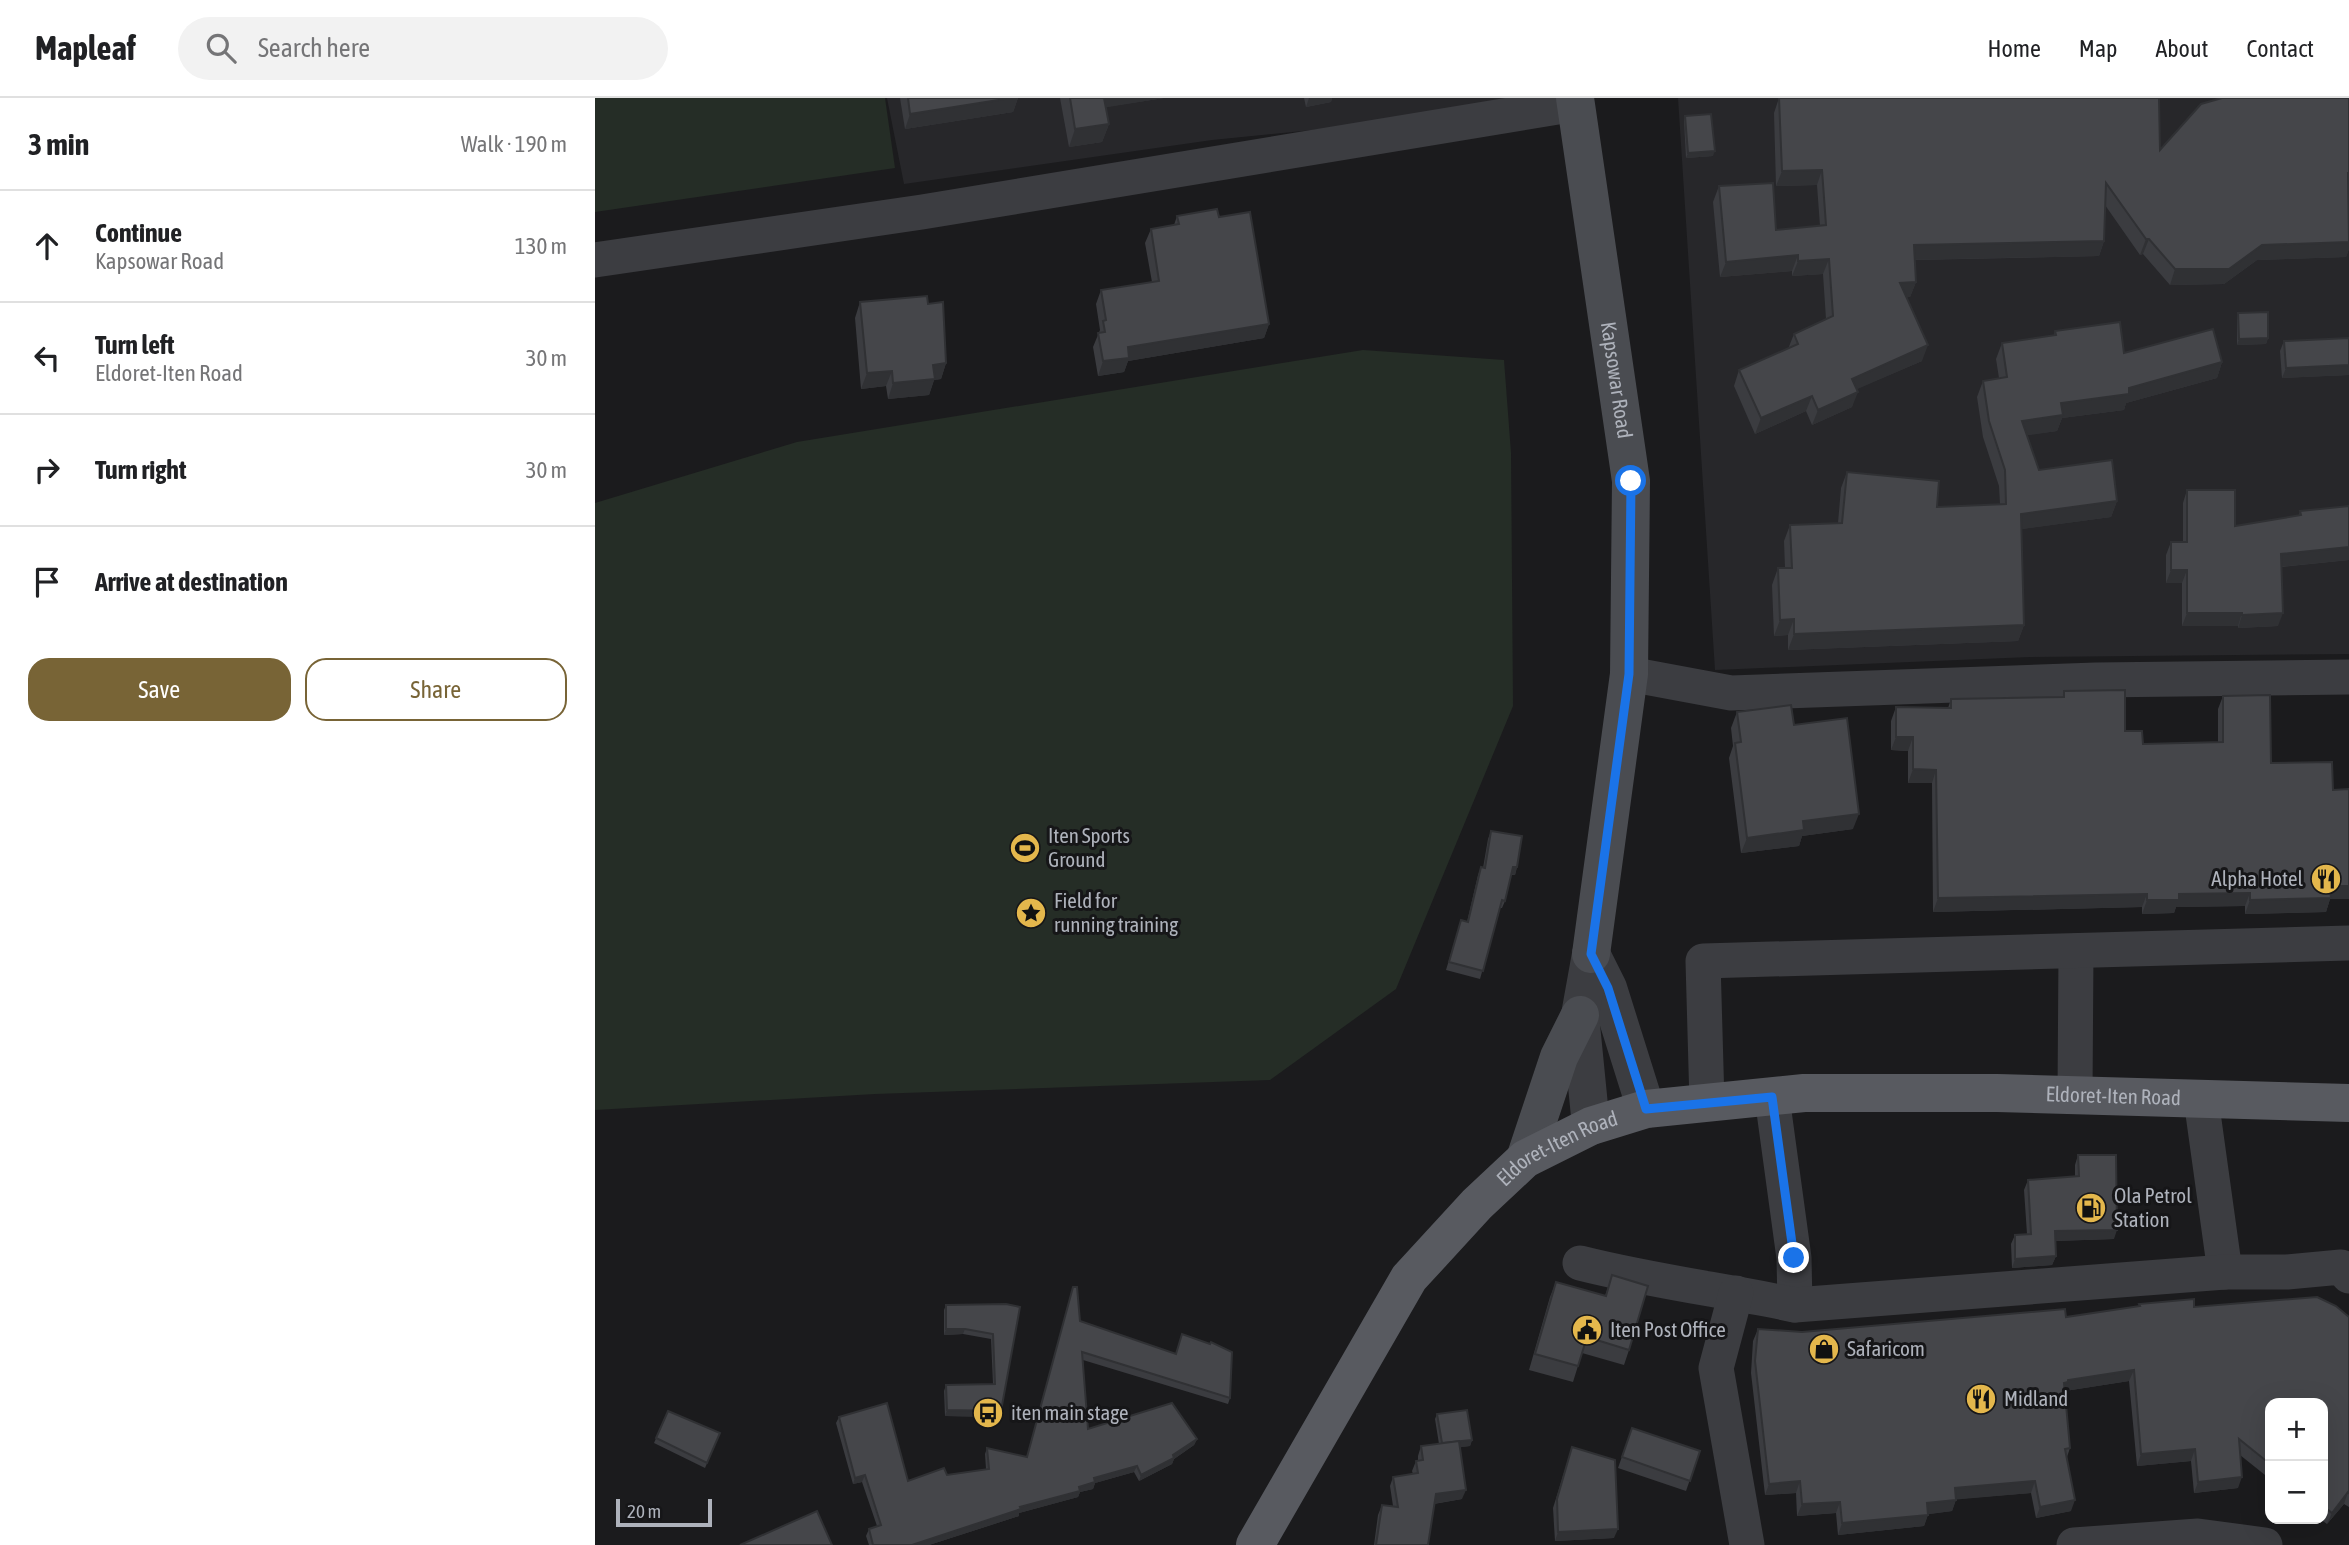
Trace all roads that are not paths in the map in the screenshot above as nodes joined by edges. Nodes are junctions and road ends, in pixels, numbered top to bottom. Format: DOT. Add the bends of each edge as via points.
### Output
graph roads {
  1 [pos="1575,101"];
  2 [pos="595,260"];
  3 [pos="1629,674"];
  4 [pos="2349,677"];
  5 [pos="2349,943"];
  6 [pos="2076,951"];
  7 [pos="1591,954"];
  8 [pos="1580,1015"];
  9 [pos="2075,1095"];
  10 [pos="1772,1097"];
  11 [pos="2201,1099"];
  12 [pos="1707,1103"];
  13 [pos="2349,1103"];
  14 [pos="1646,1109"];
  15 [pos="1591,1126"];
  16 [pos="1525,1159"];
  17 [pos="1580,1263"];
  18 [pos="2225,1272"];
  19 [pos="2349,1276"];
  20 [pos="1736,1293"];
  21 [pos="1795,1305"];
  22 [pos="1255,1545"];
  23 [pos="1748,1545"];
  24 [pos="2074,1545"];
  25 [pos="2265,1545"];
  1 -- 2 [label="street" via="935,210"];
  1 -- 3 [label="main road, Kapsowar Road" via="1631,481"];
  3 -- 4 [label="street" via="1731,693 2096,680"];
  3 -- 7 [label="main road, Kapsowar Road"];
  5 -- 6 [label="street"];
  6 -- 9 [label="street"];
  6 -- 12 [label="street" via="1703,961"];
  7 -- 8 [label="street, Kapsowar Road"];
  7 -- 14 [label="street" via="1608,988"];
  8 -- 15 [label="street, Kapsowar Road"];
  8 -- 16 [label="main road" via="1559,1057"];
  9 -- 10 [label="main road, Eldoret-Iten Road" via="1804,1093"];
  9 -- 11 [label="main road, Eldoret-Iten Road"];
  10 -- 12 [label="main road, Eldoret-Iten Road"];
  10 -- 21 [label="street" via="1794,1258"];
  11 -- 13 [label="main road, Eldoret-Iten Road"];
  11 -- 18 [label="street"];
  12 -- 14 [label="main road, Eldoret-Iten Road"];
  14 -- 15 [label="main road, Eldoret-Iten Road"];
  15 -- 16 [label="main road, Eldoret-Iten Road"];
  16 -- 22 [label="main road, Eldoret-Iten Road" via="1409,1278"];
  17 -- 20 [label="street" via="1637,1278"];
  18 -- 19 [label="street" via="2341,1267"];
  18 -- 21 [label="street"];
  20 -- 21 [label="street"];
  20 -- 23 [label="street" via="1716,1368"];
  24 -- 25 [label="street" via="2198,1536"];
}
